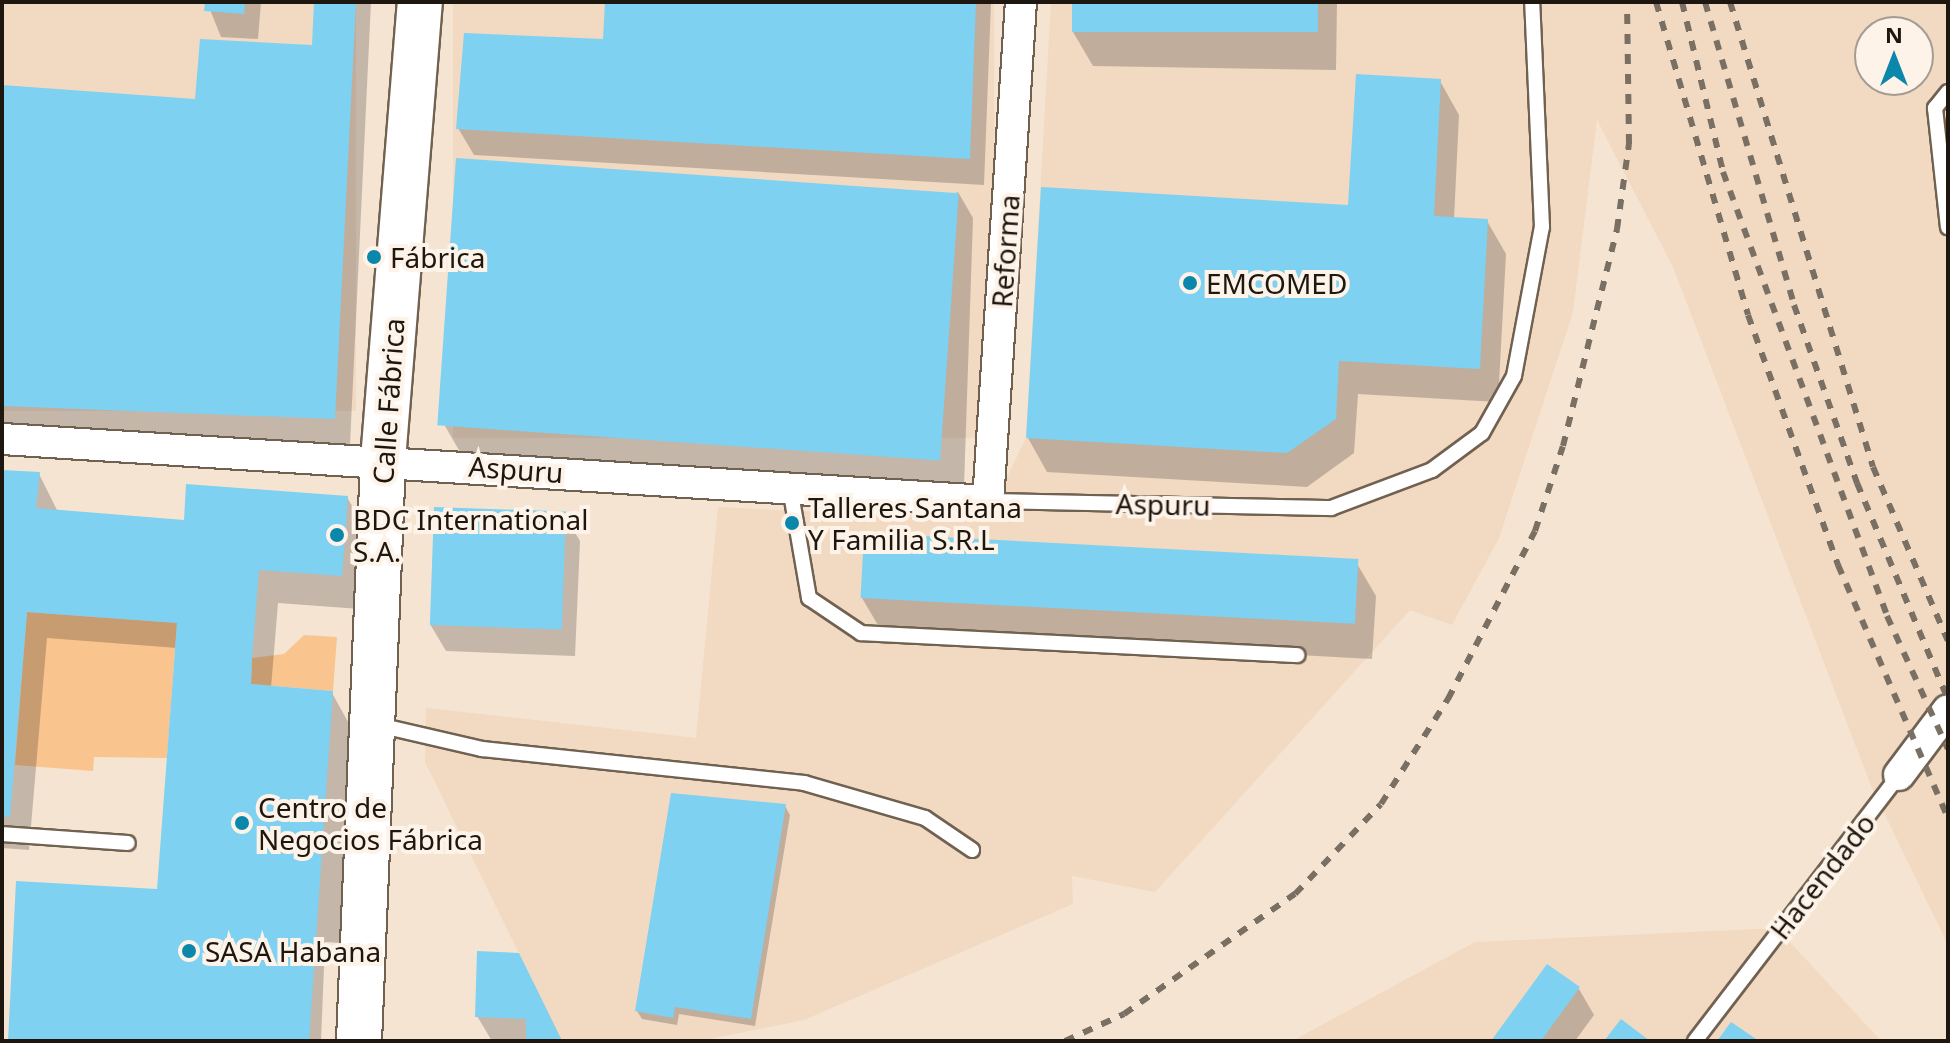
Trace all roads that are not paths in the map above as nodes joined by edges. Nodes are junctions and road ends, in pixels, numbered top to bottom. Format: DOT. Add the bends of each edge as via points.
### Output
graph roads {
  1 [pos="420,2"];
  2 [pos="1021,2"];
  3 [pos="1532,2"];
  4 [pos="1948,92"];
  5 [pos="1948,227"];
  6 [pos="2,439"];
  7 [pos="383,460"];
  8 [pos="790,487"];
  9 [pos="988,501"];
  10 [pos="1297,655"];
  11 [pos="1948,710"];
  12 [pos="370,723"];
  13 [pos="1899,775"];
  14 [pos="2,834"];
  15 [pos="128,843"];
  16 [pos="972,850"];
  17 [pos="359,1041"];
  18 [pos="1695,1041"];
  1 -- 7 [label="main road, Calle Fábrica"];
  2 -- 9 [label="street, Reforma"];
  3 -- 9 [label="lane, Aspuru" via="1542,227 1514,376 1482,433 1432,470 1331,508"];
  4 -- 5 [label="lane" via="1935,108"];
  6 -- 7 [label="street, Aspuru"];
  7 -- 8 [label="street, Aspuru"];
  7 -- 12 [label="main road, Calle Fábrica"];
  8 -- 9 [label="street, Aspuru"];
  8 -- 10 [label="lane" via="809,598 861,633"];
  11 -- 13 [label="street, Hacendado"];
  12 -- 16 [label="lane" via="482,749 804,783 925,818"];
  12 -- 17 [label="main road, Calle Fábrica"];
  13 -- 18 [label="lane, Hacendado"];
  14 -- 15 [label="lane"];
}
